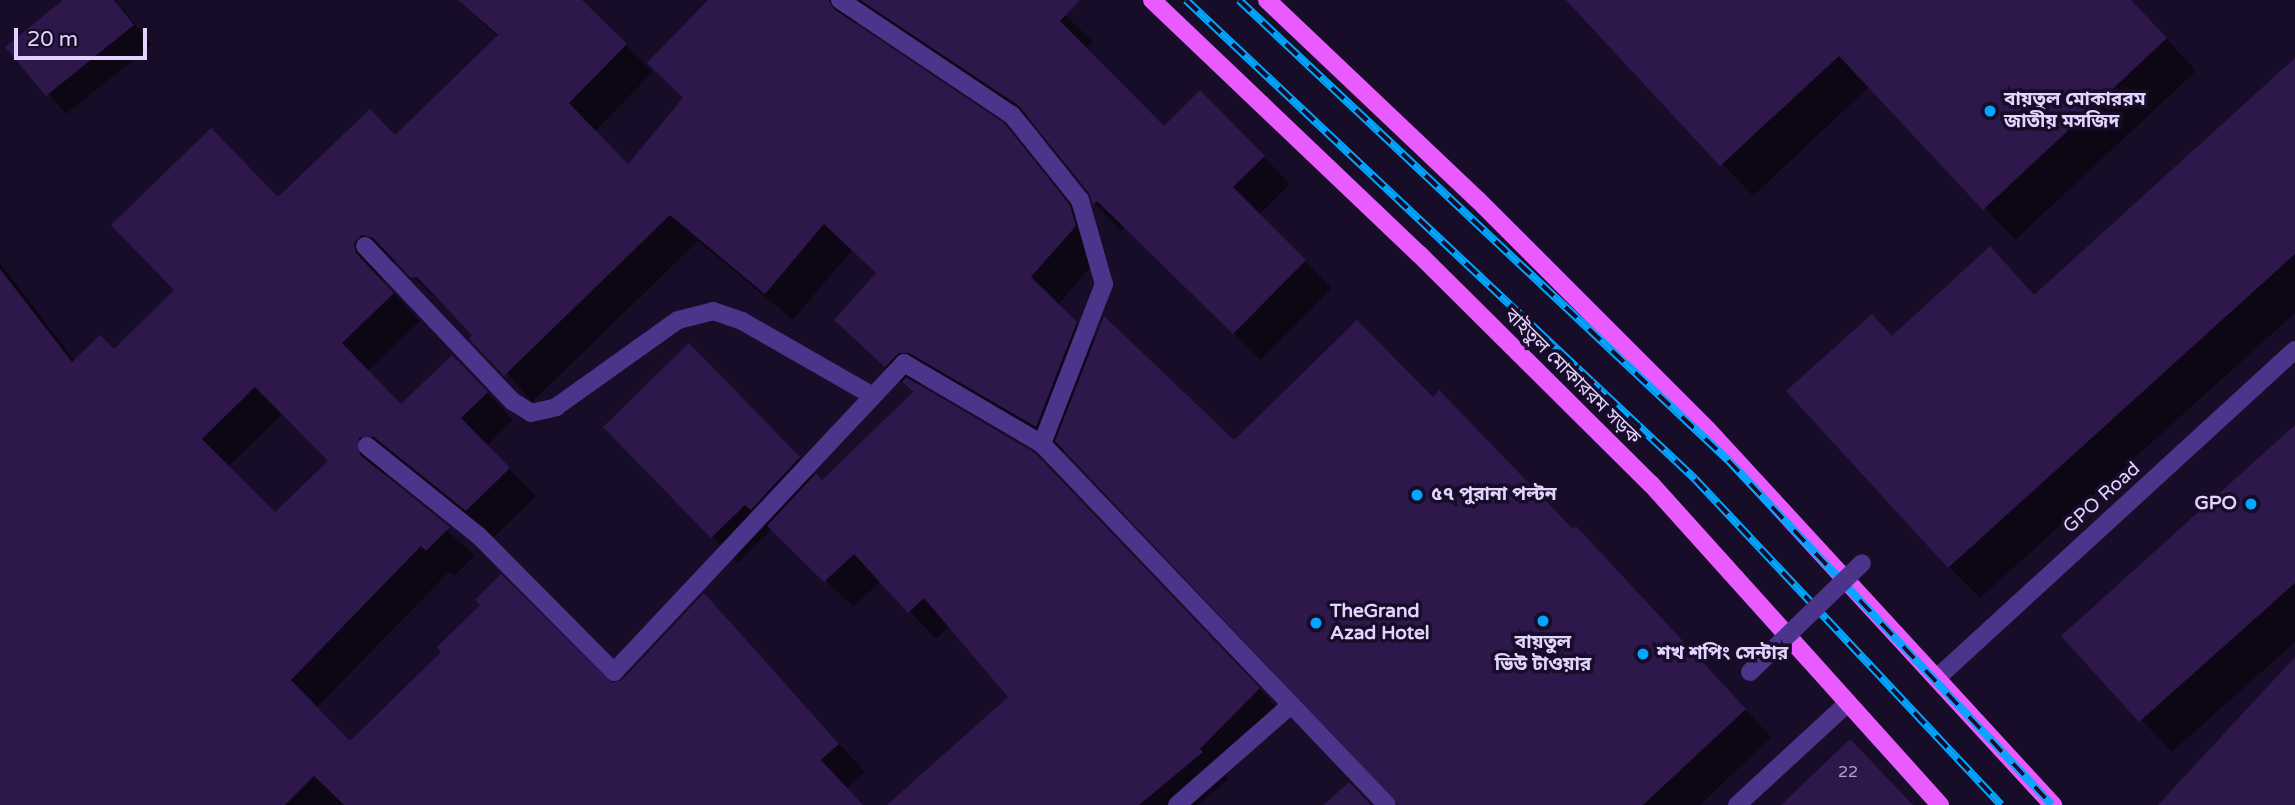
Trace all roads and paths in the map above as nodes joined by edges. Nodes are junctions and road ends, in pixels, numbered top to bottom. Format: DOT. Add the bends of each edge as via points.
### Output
graph roads {
  1 [pos="840,0"];
  2 [pos="1152,0"];
  3 [pos="1267,0"];
  4 [pos="365,246"];
  5 [pos="2295,350"];
  6 [pos="873,396"];
  7 [pos="1042,444"];
  8 [pos="367,446"];
  9 [pos="1862,564"];
  10 [pos="1750,672"];
  11 [pos="1938,677"];
  12 [pos="1847,704"];
  13 [pos="1292,705"];
  14 [pos="1177,805"];
  15 [pos="1387,805"];
  16 [pos="1737,805"];
  17 [pos="1940,805"];
  18 [pos="2053,805"];
  1 -- 7 [label="street" via="1012,115 1080,200 1104,284"];
  2 -- 12 [label="main road, বাইতুল মোকাররম সড়ক" via="1419,254 1651,484"];
  3 -- 11 [label="main road" via="1478,200 1708,430"];
  4 -- 6 [label="street" via="512,401 531,413 556,407 678,320 713,311 742,321"];
  5 -- 11 [label="street, GPO Road"];
  6 -- 7 [label="street" via="904,363"];
  6 -- 8 [label="street" via="614,672 479,536"];
  7 -- 13 [label="street"];
  9 -- 10 [label="street, bridge"];
  11 -- 18 [label="main road"];
  12 -- 16 [label="street"];
  12 -- 17 [label="main road, বাইতুল মোকাররম সড়ক"];
  13 -- 14 [label="street"];
  13 -- 15 [label="street"];
}
